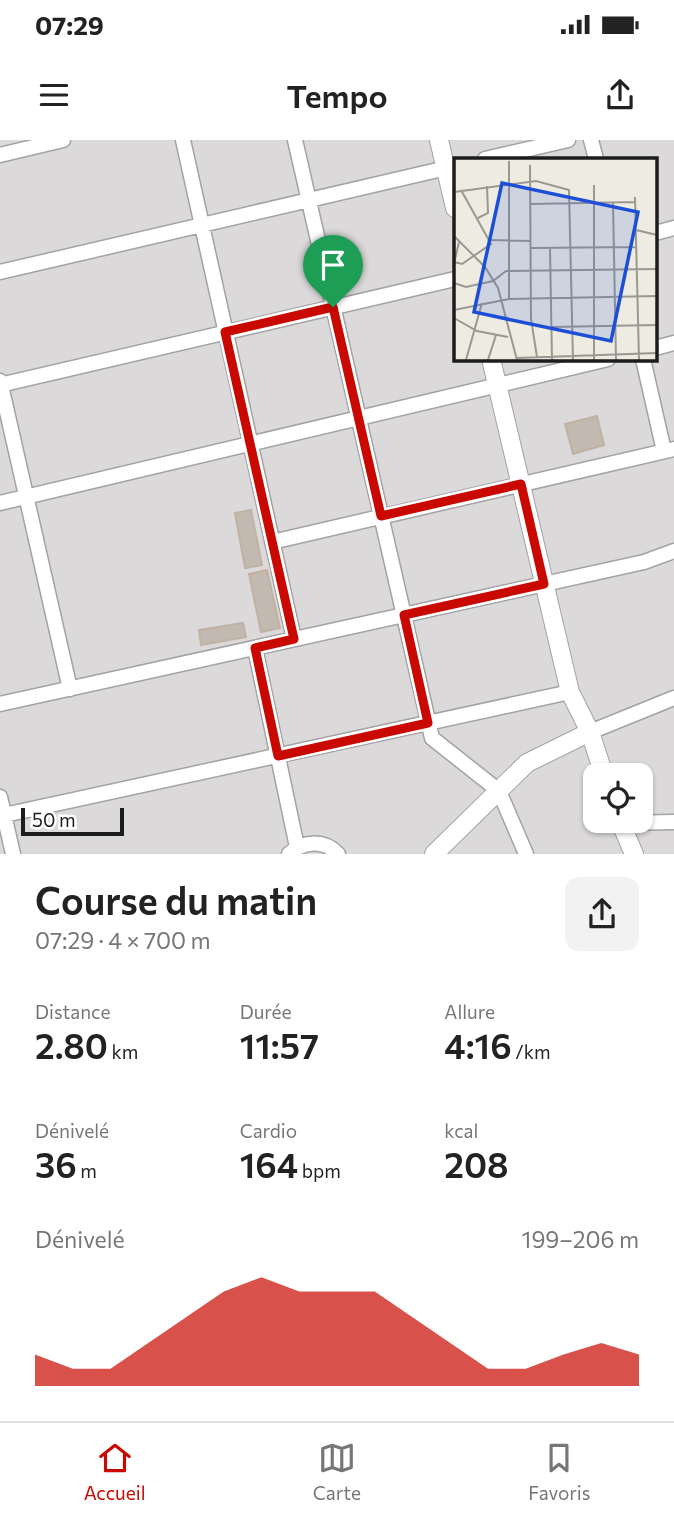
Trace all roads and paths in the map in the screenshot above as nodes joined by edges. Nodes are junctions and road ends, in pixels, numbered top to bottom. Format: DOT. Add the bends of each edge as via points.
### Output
graph roads {
  1 [pos="63,140"];
  2 [pos="183,140"];
  3 [pos="295,140"];
  4 [pos="439,140"];
  5 [pos="568,140"];
  6 [pos="591,140"];
  7 [pos="0,155"];
  8 [pos="489,158"];
  9 [pos="596,158"];
  10 [pos="451,167"];
  11 [pos="454,198"];
  12 [pos="309,200"];
  13 [pos="202,225"];
  14 [pos="674,228"];
  15 [pos="656,233"];
  16 [pos="0,272"];
  17 [pos="454,279"];
  18 [pos="333,307"];
  19 [pos="225,332"];
  20 [pos="674,343"];
  21 [pos="656,348"];
  22 [pos="491,360"];
  23 [pos="604,360"];
  24 [pos="643,360"];
  25 [pos="0,383"];
  26 [pos="497,385"];
  27 [pos="359,418"];
  28 [pos="250,444"];
  29 [pos="669,450"];
  30 [pos="521,484"];
  31 [pos="26,496"];
  32 [pos="0,503"];
  33 [pos="381,516"];
  34 [pos="272,542"];
  35 [pos="674,551"];
  36 [pos="544,584"];
  37 [pos="404,615"];
  38 [pos="294,639"];
  39 [pos="255,648"];
  40 [pos="70,689"];
  41 [pos="570,692"];
  42 [pos="674,698"];
  43 [pos="0,704"];
  44 [pos="428,723"];
  45 [pos="590,732"];
  46 [pos="278,756"];
  47 [pos="600,763"];
  48 [pos="499,791"];
  49 [pos="0,797"];
  50 [pos="2,816"];
  51 [pos="653,822"];
  52 [pos="674,822"];
  53 [pos="625,833"];
  54 [pos="293,851"];
  55 [pos="13,854"];
  56 [pos="338,854"];
  57 [pos="434,854"];
  58 [pos="526,854"];
  59 [pos="635,854"];
  1 -- 7 [label="street"];
  2 -- 13 [label="street"];
  3 -- 12 [label="street"];
  4 -- 10 [label="street"];
  5 -- 8 [label="street"];
  6 -- 9 [label="street"];
  10 -- 11 [label="street"];
  10 -- 12 [label="street"];
  12 -- 13 [label="street"];
  12 -- 18 [label="street"];
  13 -- 16 [label="street"];
  13 -- 19 [label="street"];
  14 -- 15 [label="street"];
  17 -- 18 [label="street"];
  18 -- 19 [label="street"];
  18 -- 27 [label="street"];
  19 -- 25 [label="street"];
  19 -- 28 [label="street"];
  20 -- 21 [label="street"];
  22 -- 26 [label="street"];
  23 -- 26 [label="street"];
  24 -- 29 [label="street"];
  25 -- 31 [label="street"];
  26 -- 27 [label="street"];
  26 -- 30 [label="street"];
  27 -- 28 [label="street"];
  27 -- 33 [label="street"];
  28 -- 31 [label="street"];
  28 -- 34 [label="street"];
  29 -- 30 [label="street"];
  30 -- 33 [label="street"];
  30 -- 36 [label="street"];
  31 -- 32 [label="street"];
  31 -- 40 [label="street"];
  33 -- 34 [label="street"];
  33 -- 37 [label="street"];
  34 -- 38 [label="street"];
  35 -- 36 [label="street"];
  36 -- 37 [label="street"];
  36 -- 41 [label="street"];
  37 -- 38 [label="street"];
  37 -- 44 [label="street"];
  38 -- 39 [label="street"];
  39 -- 40 [label="street"];
  39 -- 46 [label="street"];
  40 -- 43 [label="street"];
  41 -- 44 [label="street"];
  41 -- 45 [label="street"];
  42 -- 45 [label="street"];
  44 -- 46 [label="street"];
  44 -- 48 [label="street" via="432,738"];
  45 -- 47 [label="street"];
  45 -- 48 [label="street" via="527,764"];
  46 -- 50 [label="street"];
  46 -- 54 [label="street"];
  48 -- 57 [label="street"];
  48 -- 58 [label="street"];
  49 -- 50 [label="street"];
  50 -- 55 [label="street"];
  51 -- 52 [label="street"];
  53 -- 59 [label="street"];
  54 -- 56 [label="street" via="315,842"];
}
